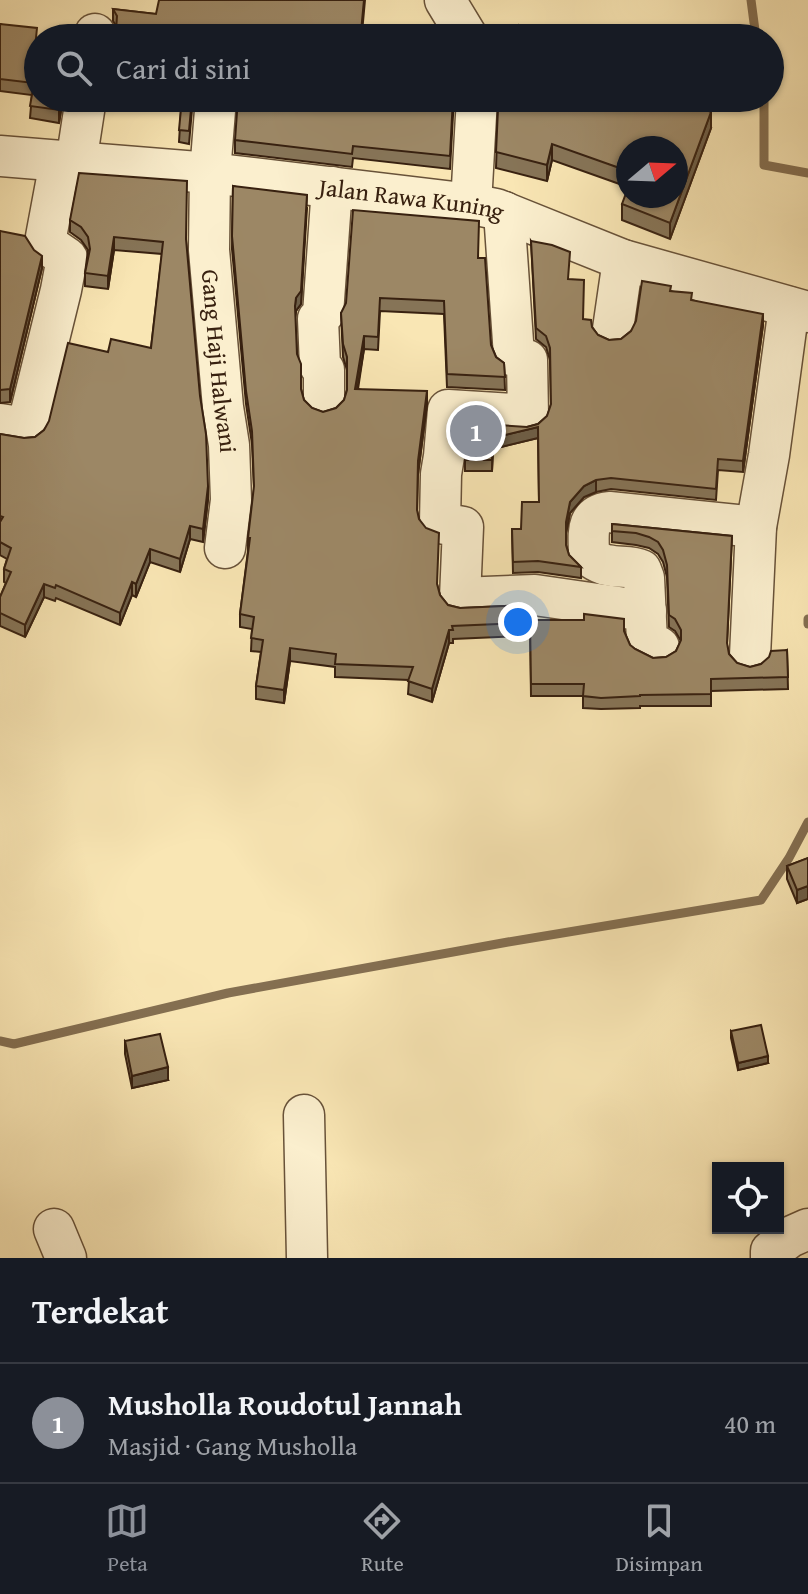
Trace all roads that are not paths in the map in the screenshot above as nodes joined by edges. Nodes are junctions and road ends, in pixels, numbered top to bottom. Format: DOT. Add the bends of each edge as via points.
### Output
graph roads {
  1 [pos="445,0"];
  2 [pos="460,24"];
  3 [pos="82,112"];
  4 [pos="215,112"];
  5 [pos="478,112"];
  6 [pos="0,156"];
  7 [pos="68,162"];
  8 [pos="210,173"];
  9 [pos="332,187"];
  10 [pos="487,208"];
  11 [pos="623,260"];
  12 [pos="798,310"];
  13 [pos="613,329"];
  14 [pos="324,402"];
  15 [pos="0,424"];
  16 [pos="756,527"];
  17 [pos="225,548"];
  18 [pos="750,656"];
  19 [pos="304,1115"];
  20 [pos="808,1229"];
  21 [pos="307,1258"];
  22 [pos="771,1258"];
  1 -- 2 [label="street"];
  3 -- 7 [label="street"];
  4 -- 8 [label="street, Gang Haji Halwani"];
  5 -- 10 [label="street"];
  6 -- 7 [label="street, Jalan Rawa Kuning"];
  7 -- 8 [label="street, Jalan Rawa Kuning"];
  7 -- 15 [label="street" via="46,237 48,245 67,258 27,428"];
  8 -- 9 [label="street, Jalan Rawa Kuning"];
  8 -- 17 [label="street, Gang Haji Halwani" via="209,250 231,491"];
  9 -- 10 [label="street, Jalan Rawa Kuning"];
  9 -- 14 [label="street" via="323,314 318,319"];
  10 -- 11 [label="street, Jalan Rawa Kuning"];
  10 -- 16 [label="street" via="514,356 527,360 528,415 448,410 440,523 463,527 460,598 535,595 652,629 641,570 610,566 589,556 589,530 598,513"];
  11 -- 12 [label="street, Jalan Rawa Kuning"];
  11 -- 13 [label="street"];
  12 -- 16 [label="street"];
  16 -- 18 [label="street"];
  19 -- 21 [label="street"];
  20 -- 22 [label="street" via="771,1251"];
}
